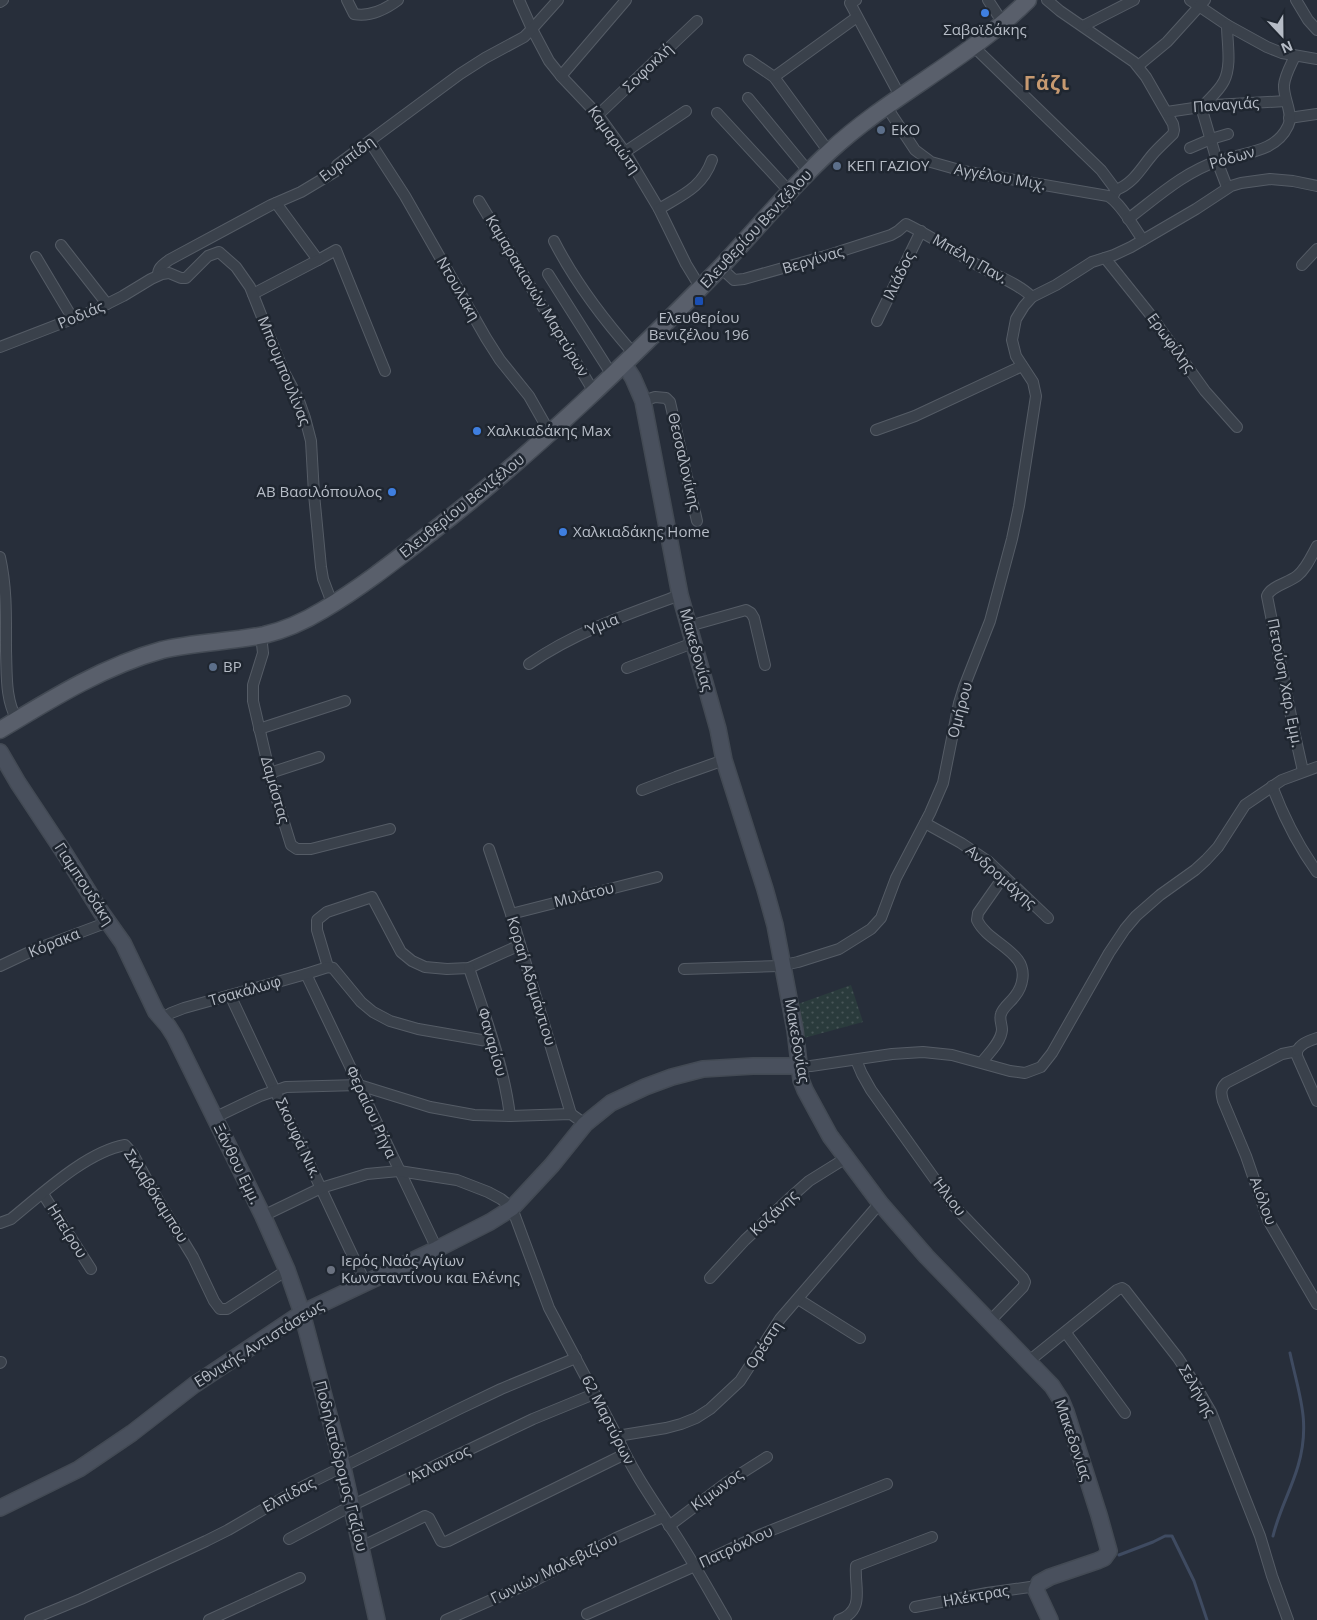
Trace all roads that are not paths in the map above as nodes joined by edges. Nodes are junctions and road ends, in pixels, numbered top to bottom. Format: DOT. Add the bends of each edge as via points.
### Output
graph roads {
  1 [pos="347,0"];
  2 [pos="398,0"];
  3 [pos="519,0"];
  4 [pos="558,0"];
  5 [pos="626,0"];
  6 [pos="856,0"];
  7 [pos="988,0"];
  8 [pos="1028,0"];
  9 [pos="1047,0"];
  10 [pos="1134,0"];
  11 [pos="1190,0"];
  12 [pos="1296,0"];
  13 [pos="1202,3"];
  14 [pos="857,17"];
  15 [pos="697,21"];
  16 [pos="1003,23"];
  17 [pos="1227,25"];
  18 [pos="1083,26"];
  19 [pos="532,29"];
  20 [pos="1317,30"];
  21 [pos="974,46"];
  22 [pos="1294,56"];
  23 [pos="1317,59"];
  24 [pos="749,60"];
  25 [pos="1138,66"];
  26 [pos="561,76"];
  27 [pos="774,77"];
  28 [pos="900,96"];
  29 [pos="748,98"];
  30 [pos="1286,101"];
  31 [pos="886,106"];
  32 [pos="1203,106"];
  33 [pos="686,111"];
  34 [pos="1167,112"];
  35 [pos="717,113"];
  36 [pos="1317,114"];
  37 [pos="598,115"];
  38 [pos="1289,118"];
  39 [pos="1228,134"];
  40 [pos="1210,139"];
  41 [pos="370,142"];
  42 [pos="1190,148"];
  43 [pos="625,152"];
  44 [pos="829,152"];
  45 [pos="712,160"];
  46 [pos="1218,161"];
  47 [pos="809,172"];
  48 [pos="1317,186"];
  49 [pos="1228,188"];
  50 [pos="790,192"];
  51 [pos="1114,194"];
  52 [pos="479,200"];
  53 [pos="276,203"];
  54 [pos="659,209"];
  55 [pos="1128,219"];
  56 [pos="906,224"];
  57 [pos="921,231"];
  58 [pos="1143,240"];
  59 [pos="554,241"];
  60 [pos="61,245"];
  61 [pos="1317,249"];
  62 [pos="36,257"];
  63 [pos="1105,258"];
  64 [pos="318,260"];
  65 [pos="1302,265"];
  66 [pos="720,267"];
  67 [pos="548,274"];
  68 [pos="158,275"];
  69 [pos="700,287"];
  70 [pos="253,294"];
  71 [pos="1032,297"];
  72 [pos="107,304"];
  73 [pos="73,319"];
  74 [pos="877,321"];
  75 [pos="0,347"];
  76 [pos="623,364"];
  77 [pos="1022,366"];
  78 [pos="385,371"];
  79 [pos="594,392"];
  80 [pos="643,401"];
  81 [pos="1238,427"];
  82 [pos="876,430"];
  83 [pos="550,433"];
  84 [pos="697,521"];
  85 [pos="1317,546"];
  86 [pos="0,557"];
  87 [pos="680,595"];
  88 [pos="333,604"];
  89 [pos="689,626"];
  90 [pos="261,636"];
  91 [pos="693,643"];
  92 [pos="529,664"];
  93 [pos="765,665"];
  94 [pos="627,668"];
  95 [pos="345,701"];
  96 [pos="17,720"];
  97 [pos="259,729"];
  98 [pos="0,730"];
  99 [pos="0,752"];
  100 [pos="319,757"];
  101 [pos="724,760"];
  102 [pos="1317,767"];
  103 [pos="1303,771"];
  104 [pos="270,773"];
  105 [pos="1272,786"];
  106 [pos="642,790"];
  107 [pos="925,823"];
  108 [pos="390,829"];
  109 [pos="489,849"];
  110 [pos="1317,872"];
  111 [pos="1004,876"];
  112 [pos="657,877"];
  113 [pos="511,914"];
  114 [pos="1048,918"];
  115 [pos="108,922"];
  116 [pos="520,945"];
  117 [pos="783,965"];
  118 [pos="0,966"];
  119 [pos="328,967"];
  120 [pos="469,968"];
  121 [pos="684,969"];
  122 [pos="306,974"];
  123 [pos="230,995"];
  124 [pos="162,1018"];
  125 [pos="1317,1038"];
  126 [pos="493,1042"];
  127 [pos="1297,1051"];
  128 [pos="856,1060"];
  129 [pos="982,1062"];
  130 [pos="800,1066"];
  131 [pos="359,1085"];
  132 [pos="275,1091"];
  133 [pos="1317,1101"];
  134 [pos="571,1114"];
  135 [pos="510,1116"];
  136 [pos="214,1118"];
  137 [pos="584,1124"];
  138 [pos="846,1158"];
  139 [pos="399,1171"];
  140 [pos="321,1188"];
  141 [pos="43,1194"];
  142 [pos="880,1203"];
  143 [pos="512,1208"];
  144 [pos="263,1216"];
  145 [pos="0,1223"];
  146 [pos="437,1249"];
  147 [pos="91,1269"];
  148 [pos="286,1270"];
  149 [pos="710,1278"];
  150 [pos="365,1282"];
  151 [pos="798,1299"];
  152 [pos="1317,1304"];
  153 [pos="302,1313"];
  154 [pos="990,1321"];
  155 [pos="1066,1333"];
  156 [pos="860,1338"];
  157 [pos="576,1358"];
  158 [pos="1029,1361"];
  159 [pos="594,1394"];
  160 [pos="1125,1413"];
  161 [pos="617,1436"];
  162 [pos="624,1454"];
  163 [pos="767,1457"];
  164 [pos="342,1468"];
  165 [pos="887,1484"];
  166 [pos="351,1506"];
  167 [pos="0,1508"];
  168 [pos="663,1517"];
  169 [pos="669,1526"];
  170 [pos="932,1537"];
  171 [pos="289,1539"];
  172 [pos="361,1547"];
  173 [pos="695,1566"];
  174 [pos="300,1578"];
  175 [pos="1037,1586"];
  176 [pos="915,1607"];
  177 [pos="587,1614"];
  178 [pos="30,1620"];
  179 [pos="209,1620"];
  180 [pos="377,1620"];
  181 [pos="446,1620"];
  182 [pos="726,1620"];
  183 [pos="839,1620"];
  184 [pos="1050,1620"];
  185 [pos="1288,1620"];
  1 -- 2 [label="street" via="354,14 365,15 387,8"];
  3 -- 19 [label="street, Καμαριώτη"];
  4 -- 19 [label="street, Ευριπίδη"];
  5 -- 26 [label="street"];
  6 -- 14 [label="street" via="850,4"];
  7 -- 16 [label="street"];
  8 -- 16 [label="main road, Ελευθερίου Βενιζέλου"];
  9 -- 18 [label="street"];
  10 -- 18 [label="street"];
  11 -- 13 [label="street"];
  12 -- 20 [label="street"];
  13 -- 17 [label="street"];
  13 -- 25 [label="street" via="1167,42"];
  14 -- 27 [label="street"];
  14 -- 28 [label="street"];
  15 -- 37 [label="street, Σοφοκλή"];
  16 -- 21 [label="main road, Ελευθερίου Βενιζέλου"];
  17 -- 22 [label="street" via="1267,47"];
  17 -- 32 [label="street" via="1226,76"];
  18 -- 25 [label="street"];
  19 -- 26 [label="street, Καμαριώτη"];
  19 -- 41 [label="street, Ευριπίδη" via="524,37 460,74"];
  21 -- 28 [label="main road, Ελευθερίου Βενιζέλου"];
  21 -- 51 [label="street" via="1108,177"];
  22 -- 23 [label="street"];
  22 -- 30 [label="street" via="1285,82"];
  24 -- 27 [label="street"];
  25 -- 34 [label="street"];
  26 -- 37 [label="street, Καμαριώτη"];
  27 -- 44 [label="street"];
  28 -- 31 [label="main road, Ελευθερίου Βενιζέλου"];
  29 -- 47 [label="street"];
  30 -- 32 [label="street, Παναγιάς"];
  30 -- 38 [label="street"];
  31 -- 44 [label="main road, Ελευθερίου Βενιζέλου"];
  31 -- 51 [label="street, Αγγέλου Μιχ." via="915,150 931,162 963,171"];
  32 -- 34 [label="street, Παναγιάς"];
  32 -- 40 [label="street"];
  33 -- 43 [label="street"];
  34 -- 51 [label="street" via="1174,128 1173,134 1131,181"];
  35 -- 50 [label="street"];
  36 -- 38 [label="street"];
  37 -- 43 [label="street, Καμαριώτη"];
  38 -- 46 [label="street, Ρόδων" via="1283,133 1267,147"];
  39 -- 40 [label="street"];
  40 -- 42 [label="street"];
  40 -- 46 [label="street"];
  41 -- 53 [label="street, Ευριπίδη" via="337,166 336,171"];
  41 -- 83 [label="street, Ντουλάκη" via="405,196 490,344 529,396"];
  43 -- 54 [label="street, Καμαριώτη"];
  44 -- 47 [label="main road, Ελευθερίου Βενιζέλου"];
  45 -- 54 [label="street" via="698,184"];
  46 -- 49 [label="street"];
  46 -- 55 [label="street, Ρόδων" via="1188,175"];
  47 -- 50 [label="main road, Ελευθερίου Βενιζέλου"];
  48 -- 49 [label="street" via="1270,179"];
  49 -- 58 [label="street"];
  50 -- 66 [label="main road, Ελευθερίου Βενιζέλου"];
  51 -- 55 [label="street"];
  52 -- 79 [label="street, Καμαρακιανών Μαρτύρων"];
  53 -- 64 [label="street"];
  53 -- 68 [label="street, Ευριπίδη" via="169,260 161,266"];
  54 -- 69 [label="street, Καμαριώτη"];
  55 -- 58 [label="street"];
  56 -- 57 [label="street, Μπέλη Παν."];
  56 -- 66 [label="street, Βεργίνας" via="890,235 744,279 734,280"];
  57 -- 71 [label="street, Μπέλη Παν."];
  57 -- 74 [label="street, Ιλιάδος"];
  58 -- 63 [label="street"];
  59 -- 76 [label="street" via="584,291 616,333"];
  60 -- 72 [label="street"];
  61 -- 65 [label="street"];
  62 -- 73 [label="street"];
  63 -- 71 [label="street" via="1087,264"];
  63 -- 81 [label="street, Ερωφίλης" via="1150,313 1205,391"];
  64 -- 70 [label="street"];
  64 -- 78 [label="street" via="336,250"];
  66 -- 69 [label="main road, Ελευθερίου Βενιζέλου"];
  67 -- 76 [label="street"];
  68 -- 70 [label="street, Μπουμπουλίνας" via="169,273 186,278 212,253 219,252 236,267"];
  68 -- 72 [label="street, Ροδιάς"];
  69 -- 76 [label="main road, Ελευθερίου Βενιζέλου"];
  70 -- 88 [label="street, Μπουμπουλίνας" via="308,428 321,567"];
  71 -- 77 [label="street, Ομήρου" via="1019,314 1012,332 1014,351"];
  72 -- 73 [label="street, Ροδιάς"];
  73 -- 75 [label="street, Ροδιάς"];
  76 -- 79 [label="main road, Ελευθερίου Βενιζέλου"];
  76 -- 80 [label="street, Μακεδονίας"];
  77 -- 82 [label="street" via="925,412"];
  77 -- 107 [label="street, Ομήρου" via="1036,396 1019,506 992,615 959,703 943,783"];
  79 -- 83 [label="main road, Ελευθερίου Βενιζέλου"];
  80 -- 84 [label="street, Θεσσαλονίκης" via="655,397 666,398 670,402"];
  80 -- 87 [label="street, Μακεδονίας"];
  83 -- 88 [label="main road, Ελευθερίου Βενιζέλου" via="460,510"];
  85 -- 103 [label="street, Πετούση Χαρ. Εμμ." via="1302,572 1271,590 1267,596"];
  86 -- 96 [label="street" via="5,589 7,685"];
  87 -- 89 [label="street, Μακεδονίας"];
  87 -- 92 [label="street, Ύμια" via="589,630"];
  88 -- 90 [label="main road, Ελευθερίου Βενιζέλου" via="302,622"];
  89 -- 91 [label="street, Μακεδονίας"];
  89 -- 93 [label="street" via="746,610 754,618"];
  90 -- 96 [label="main road, Ελευθερίου Βενιζέλου" via="152,653 82,683"];
  90 -- 97 [label="street, Δαμάστας" via="263,653 252,690"];
  91 -- 94 [label="street"];
  91 -- 101 [label="street, Μακεδονίας"];
  95 -- 97 [label="street"];
  96 -- 98 [label="main road, Ελευθερίου Βενιζέλου"];
  97 -- 104 [label="street, Δαμάστας"];
  99 -- 115 [label="street, Γιαμπουδάκη"];
  100 -- 104 [label="street"];
  101 -- 106 [label="street"];
  101 -- 117 [label="street, Μακεδονίας" via="765,889"];
  102 -- 103 [label="street"];
  103 -- 105 [label="street"];
  104 -- 108 [label="street, Δαμάστας" via="291,845 297,850"];
  105 -- 110 [label="street" via="1289,828"];
  105 -- 129 [label="street" via="1245,805 1206,860 1160,894 1131,922 1041,1067 1020,1073"];
  107 -- 111 [label="street, Ανδρομάχης" via="974,851"];
  107 -- 117 [label="street, Ομήρου" via="875,925 832,952"];
  109 -- 113 [label="street, Κοραή Αδαμάντιου"];
  111 -- 114 [label="street, Ανδρομάχης"];
  111 -- 129 [label="street" via="978,913 977,920 1020,962 1023,978 1017,994 1001,1015 999,1040"];
  112 -- 113 [label="street, Μιλάτου"];
  113 -- 116 [label="street, Κοραή Αδαμάντιου"];
  115 -- 118 [label="street, Κόρακα"];
  115 -- 124 [label="street, Γιαμπουδάκη" via="123,943 156,1012"];
  116 -- 120 [label="street"];
  116 -- 134 [label="street, Κοραή Αδαμάντιου"];
  117 -- 121 [label="street, Ομήρου"];
  117 -- 130 [label="street, Μακεδονίας"];
  119 -- 120 [label="street" via="317,930 318,920 327,912 372,897 398,947 408,958 425,967"];
  119 -- 122 [label="street, Τσακάλωφ"];
  119 -- 126 [label="street" via="333,968 361,1002 394,1023"];
  120 -- 126 [label="street, Φαναρίου"];
  122 -- 123 [label="street, Τσακάλωφ"];
  122 -- 131 [label="street, Φεραίου Ρήγα"];
  123 -- 124 [label="street, Τσακάλωφ"];
  123 -- 132 [label="street, Σκουφά Νικ."];
  124 -- 136 [label="street, Ξάνθου Εμμ." via="175,1037"];
  125 -- 127 [label="street"];
  126 -- 135 [label="street, Φαναρίου"];
  127 -- 133 [label="street"];
  127 -- 152 [label="street, Αιόλου" via="1282,1054 1226,1083 1221,1092 1268,1220"];
  128 -- 129 [label="street" via="923,1052"];
  128 -- 130 [label="street"];
  128 -- 154 [label="street, Ήλιου" via="871,1090 954,1206 1023,1278 1023,1287"];
  130 -- 137 [label="street, Εθνικής Αντιστάσεως" via="730,1067 688,1072 622,1097"];
  130 -- 138 [label="street, Μακεδονίας" via="801,1080 812,1105"];
  131 -- 132 [label="street" via="286,1087"];
  131 -- 135 [label="street" via="430,1107 474,1115"];
  131 -- 139 [label="street, Φεραίου Ρήγα"];
  132 -- 136 [label="street"];
  132 -- 140 [label="street, Σκουφά Νικ."];
  134 -- 135 [label="street"];
  134 -- 137 [label="street"];
  136 -- 144 [label="street, Ξάνθου Εμμ."];
  137 -- 143 [label="street, Εθνικής Αντιστάσεως"];
  138 -- 142 [label="street, Μακεδονίας"];
  138 -- 149 [label="street, Κοζάνης" via="809,1181 745,1240"];
  139 -- 140 [label="street" via="367,1174"];
  139 -- 143 [label="street" via="466,1182"];
  139 -- 146 [label="street, Φεραίου Ρήγα"];
  140 -- 144 [label="street"];
  140 -- 150 [label="street, Σκουφά Νικ."];
  141 -- 145 [label="street, Σκλαβόκαμπου" via="11,1219"];
  141 -- 147 [label="street, Ηπείρου"];
  141 -- 148 [label="street, Σκλαβόκαμπου" via="98,1155 125,1145 193,1257 220,1309 227,1309"];
  142 -- 151 [label="street, Ορέστη"];
  142 -- 154 [label="street, Μακεδονίας"];
  143 -- 146 [label="street, Εθνικής Αντιστάσεως"];
  143 -- 157 [label="street, 62 Μαρτύρων" via="549,1308"];
  144 -- 148 [label="street, Ξάνθου Εμμ."];
  146 -- 150 [label="street, Εθνικής Αντιστάσεως"];
  148 -- 153 [label="street, Ξάνθου Εμμ."];
  150 -- 153 [label="street, Εθνικής Αντιστάσεως"];
  151 -- 156 [label="street"];
  151 -- 161 [label="street, Ορέστη" via="772,1330 740,1380 710,1409 681,1424"];
  153 -- 164 [label="street, Ποδηλατόδρομος Γαζίου"];
  153 -- 167 [label="street, Εθνικής Αντιστάσεως" via="194,1385 132,1433 78,1469"];
  154 -- 158 [label="street, Μακεδονίας"];
  155 -- 158 [label="street, Σελήνης"];
  155 -- 160 [label="street"];
  155 -- 185 [label="street, Σελήνης" via="1122,1288 1172,1350 1210,1412 1260,1536"];
  157 -- 159 [label="street, 62 Μαρτύρων"];
  157 -- 164 [label="street, Ελπίδας" via="501,1389"];
  158 -- 175 [label="street, Μακεδονίας" via="1061,1400 1109,1550 1104,1558 1043,1580"];
  159 -- 161 [label="street, 62 Μαρτύρων"];
  159 -- 166 [label="street, Άτλαντος" via="533,1419"];
  161 -- 162 [label="street, 62 Μαρτύρων"];
  162 -- 168 [label="street, 62 Μαρτύρων"];
  162 -- 172 [label="street" via="448,1541 441,1541 425,1516"];
  163 -- 169 [label="street, Κίμωνος"];
  164 -- 166 [label="street, Ποδηλατόδρομος Γαζίου"];
  164 -- 178 [label="street, Ελπίδας" via="228,1530 89,1596"];
  165 -- 173 [label="street, Πατρόκλου" via="762,1534"];
  166 -- 171 [label="street, Άτλαντος"];
  166 -- 172 [label="street, Ποδηλατόδρομος Γαζίου"];
  168 -- 169 [label="street, 62 Μαρτύρων"];
  168 -- 181 [label="street, Γωνιών Μαλεβιζίου" via="532,1582"];
  169 -- 173 [label="street, 62 Μαρτύρων"];
  170 -- 183 [label="street" via="856,1566 856,1607"];
  172 -- 180 [label="street, Ποδηλατόδρομος Γαζίου"];
  173 -- 177 [label="street, Πατρόκλου"];
  173 -- 182 [label="street, 62 Μαρτύρων"];
  174 -- 179 [label="street"];
  175 -- 176 [label="street, Ηλέκτρας"];
  175 -- 184 [label="street" via="1038,1596"];
}
